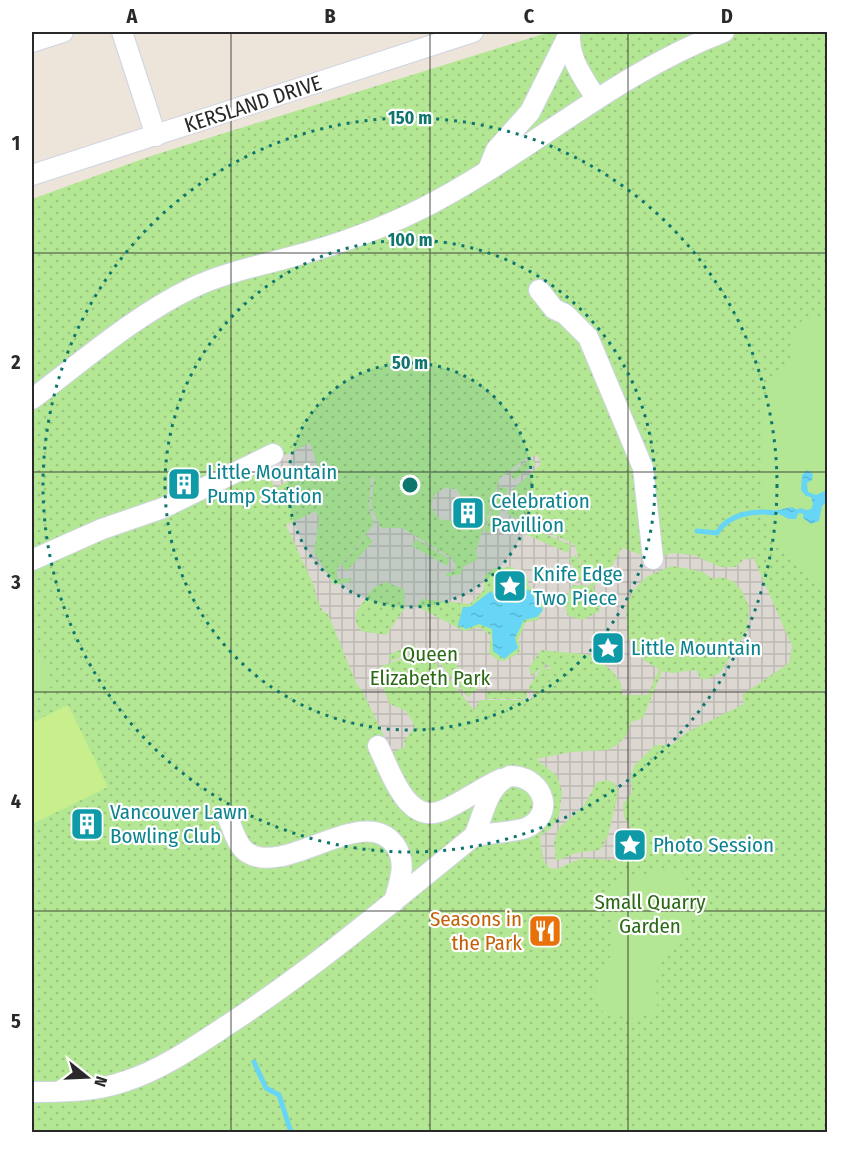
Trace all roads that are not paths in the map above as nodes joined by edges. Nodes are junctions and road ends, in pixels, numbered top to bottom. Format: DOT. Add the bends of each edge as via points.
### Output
graph roads {
  1 [pos="63,32"];
  2 [pos="122,32"];
  3 [pos="473,32"];
  4 [pos="570,32"];
  5 [pos="724,32"];
  6 [pos="32,42"];
  7 [pos="596,98"];
  8 [pos="156,136"];
  9 [pos="488,171"];
  10 [pos="32,175"];
  11 [pos="539,290"];
  12 [pos="32,399"];
  13 [pos="273,454"];
  14 [pos="653,559"];
  15 [pos="32,560"];
  16 [pos="378,746"];
  17 [pos="501,779"];
  18 [pos="228,818"];
  19 [pos="474,836"];
  20 [pos="394,902"];
  21 [pos="32,1092"];
  1 -- 6 [label="street"];
  2 -- 8 [label="street"];
  3 -- 8 [label="street, KERSLAND DRIVE"];
  4 -- 7 [label="street" via="573,61"];
  4 -- 9 [label="street" via="530,112 496,150"];
  5 -- 7 [label="street" via="663,59"];
  7 -- 9 [label="street"];
  8 -- 10 [label="street, KERSLAND DRIVE"];
  9 -- 12 [label="street" via="361,236 239,270 192,288 153,310"];
  11 -- 14 [label="street" via="554,309 588,336 643,468"];
  13 -- 15 [label="street" via="163,508"];
  16 -- 17 [label="street" via="403,798 424,812 440,812"];
  17 -- 19 [label="street" via="490,793"];
  17 -- 19 [label="street" via="519,776 535,783 543,800 539,817 525,829"];
  18 -- 20 [label="street" via="238,843 247,853 258,857 274,857 361,832 378,831 389,838 401,861 402,875"];
  19 -- 20 [label="street"];
  20 -- 21 [label="street" via="278,992 147,1073 103,1088"];
}
